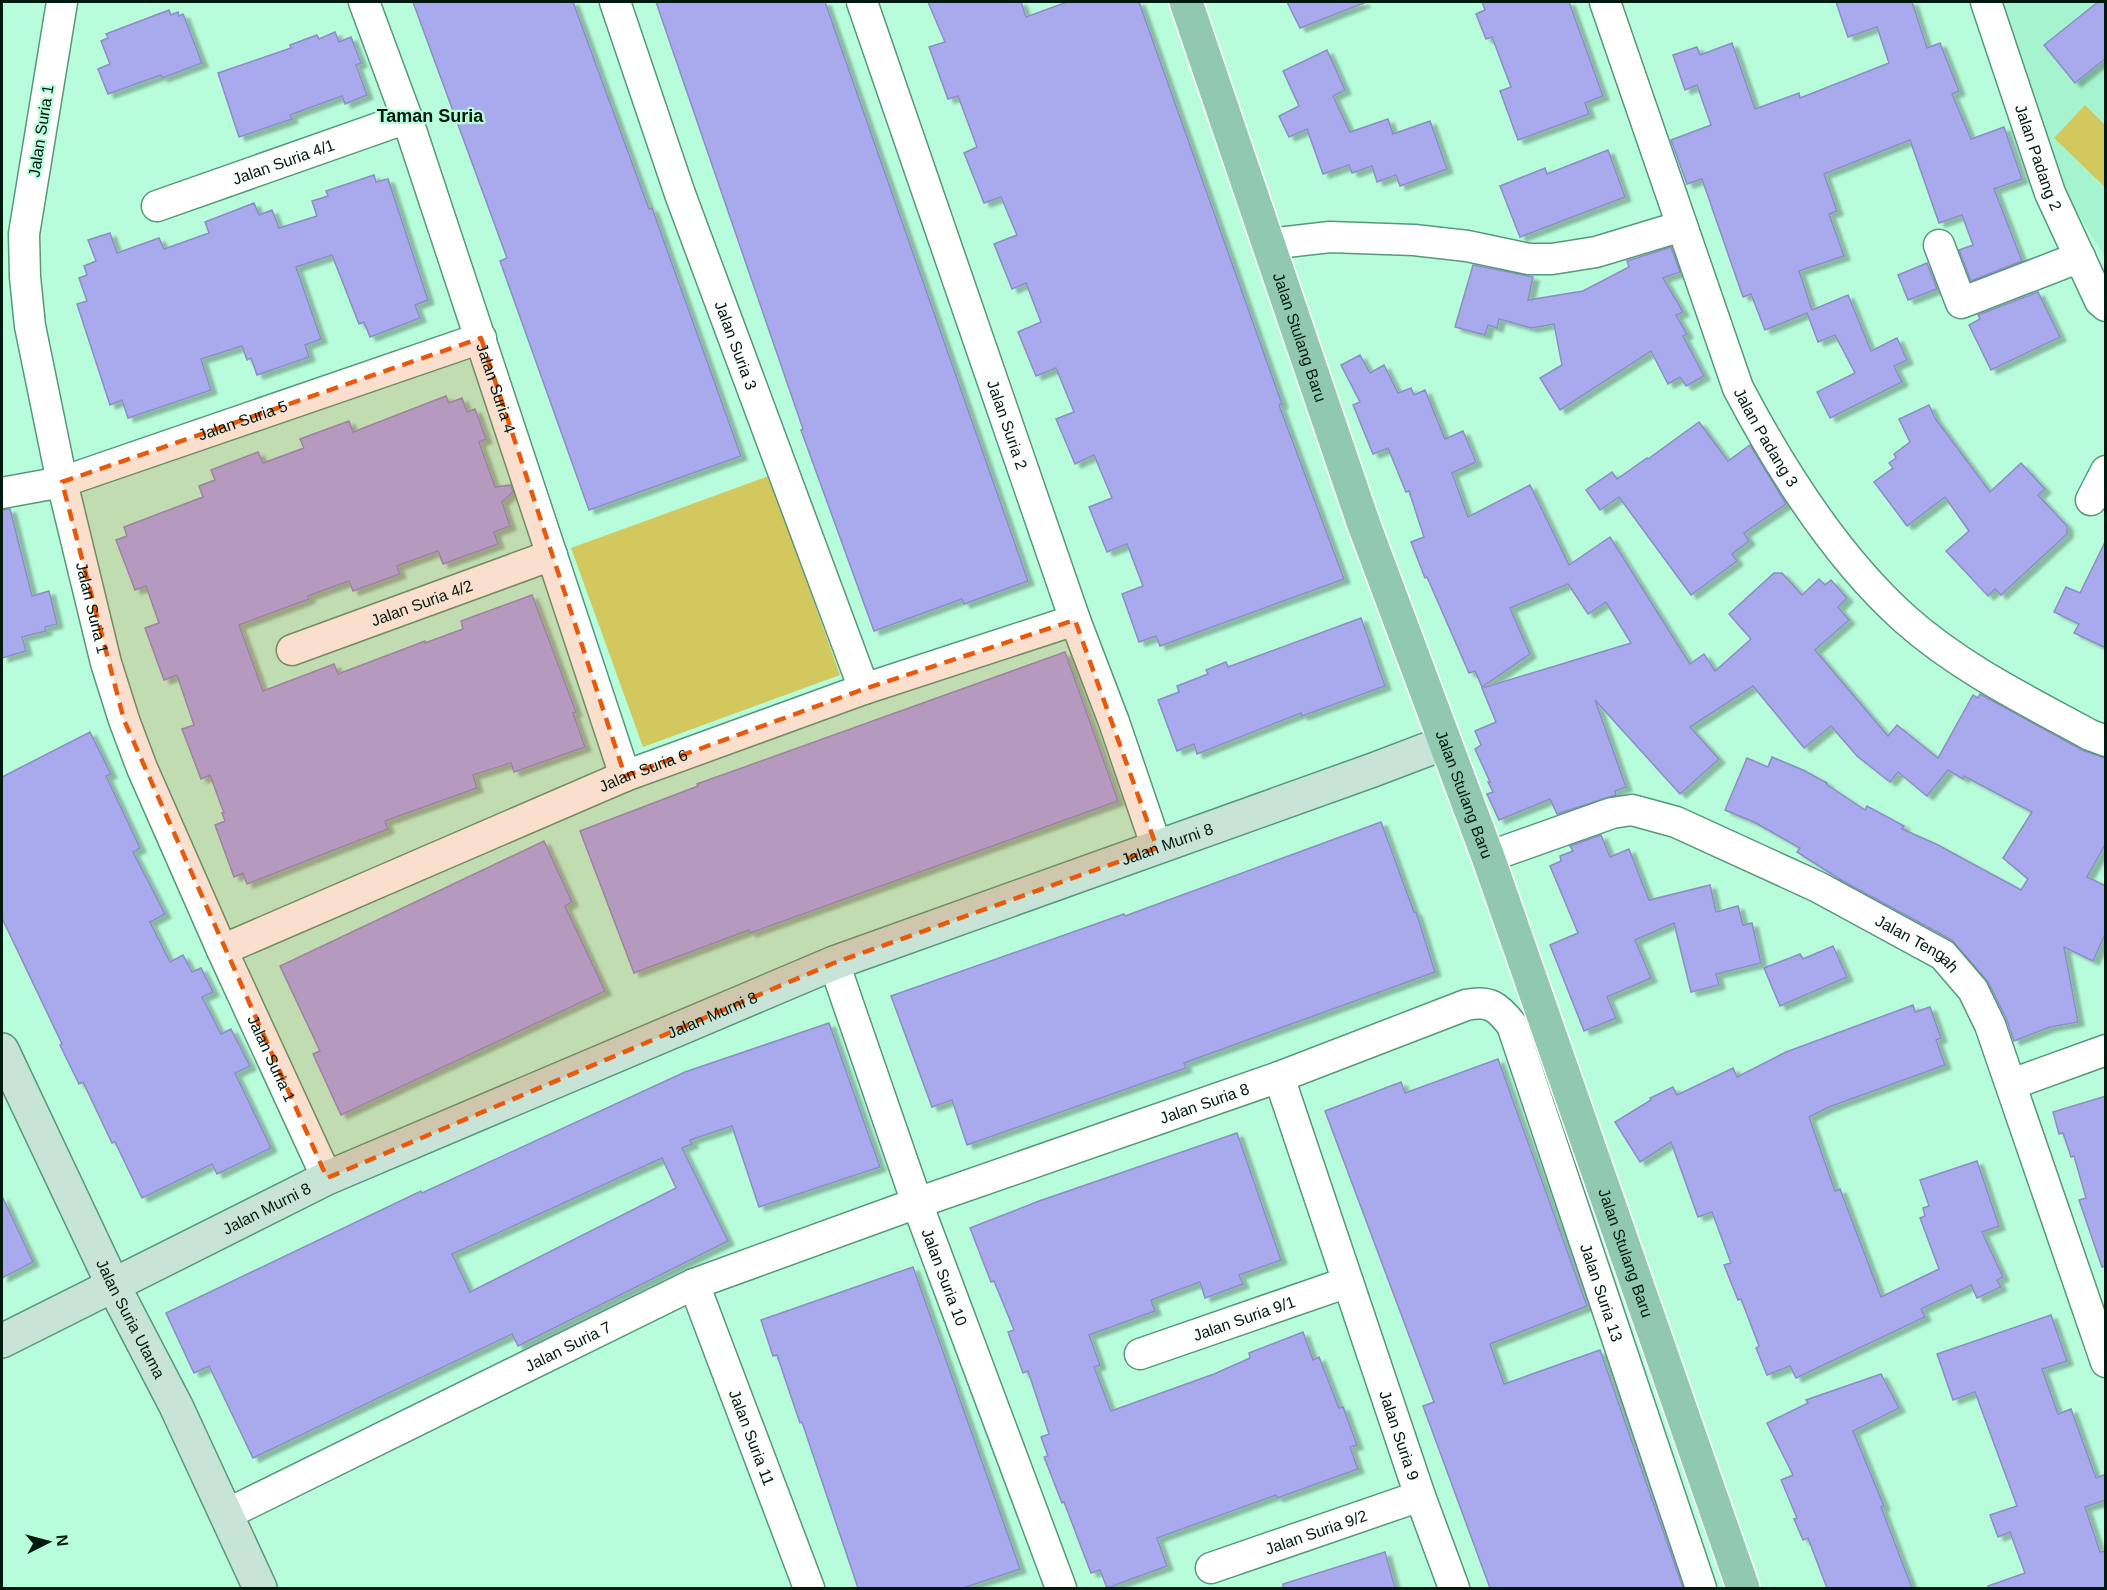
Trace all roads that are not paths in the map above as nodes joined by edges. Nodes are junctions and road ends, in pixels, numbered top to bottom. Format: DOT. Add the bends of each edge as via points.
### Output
graph roads {
  1 [pos="62,2"];
  2 [pos="364,2"];
  3 [pos="615,2"];
  4 [pos="862,2"];
  5 [pos="1186,2"];
  6 [pos="1605,2"];
  7 [pos="1986,2"];
  8 [pos="407,118"];
  9 [pos="157,206"];
  10 [pos="1682,226"];
  11 [pos="1269,244"];
  12 [pos="1939,245"];
  13 [pos="2079,257"];
  14 [pos="2106,306"];
  15 [pos="481,338"];
  16 [pos="2106,471"];
  17 [pos="62,482"];
  18 [pos="2,493"];
  19 [pos="2091,500"];
  20 [pos="552,555"];
  21 [pos="1075,620"];
  22 [pos="292,650"];
  23 [pos="864,689"];
  24 [pos="2106,741"];
  25 [pos="1444,743"];
  26 [pos="625,776"];
  27 [pos="1157,848"];
  28 [pos="1488,857"];
  29 [pos="222,950"];
  30 [pos="834,963"];
  31 [pos="1491,1004"];
  32 [pos="2,1050"];
  33 [pos="2106,1050"];
  34 [pos="1279,1077"];
  35 [pos="2012,1084"];
  36 [pos="327,1178"];
  37 [pos="917,1203"];
  38 [pos="1348,1282"];
  39 [pos="694,1284"];
  40 [pos="113,1285"];
  41 [pos="2,1341"];
  42 [pos="1140,1354"];
  43 [pos="2106,1362"];
  44 [pos="1420,1496"];
  45 [pos="227,1514"];
  46 [pos="1212,1568"];
  47 [pos="260,1588"];
  48 [pos="809,1588"];
  49 [pos="1061,1588"];
  50 [pos="1454,1588"];
  51 [pos="1701,1588"];
  52 [pos="1743,1588"];
  1 -- 17 [label="street, Jalan Suria 1" via="24,234 30,326"];
  2 -- 8 [label="street, Jalan Suria 4"];
  3 -- 23 [label="street, Jalan Suria 3" via="680,194"];
  4 -- 21 [label="street, Jalan Suria 2"];
  5 -- 11 [label="main road, Jalan Stulang Baru"];
  6 -- 10 [label="street, Jalan Padang 3"];
  7 -- 13 [label="street, Jalan Padang 2" via="2050,194"];
  8 -- 9 [label="street, Jalan Suria 4/1"];
  8 -- 15 [label="street, Jalan Suria 4"];
  10 -- 11 [label="street" via="1596,252 1552,259 1529,260 1467,246 1414,240 1330,237"];
  10 -- 24 [label="street, Jalan Padang 3" via="1743,398 1763,437 1856,568 1905,619 1991,681"];
  11 -- 25 [label="main road, Jalan Stulang Baru"];
  12 -- 13 [label="street" via="1961,303"];
  13 -- 14 [label="street, Jalan Padang 2"];
  15 -- 17 [label="street, Jalan Suria 5"];
  15 -- 20 [label="street, Jalan Suria 4"];
  16 -- 19 [label="street"];
  17 -- 18 [label="street, Jalan Suria 5"];
  17 -- 29 [label="street, Jalan Suria 1" via="123,720"];
  20 -- 22 [label="street, Jalan Suria 4/2"];
  20 -- 26 [label="street, Jalan Suria 4"];
  21 -- 23 [label="street, Jalan Suria 6"];
  21 -- 27 [label="street, Jalan Suria 2"];
  23 -- 26 [label="street, Jalan Suria 6"];
  25 -- 27 [label="street, Jalan Murni 8"];
  25 -- 28 [label="main road, Jalan Stulang Baru"];
  26 -- 29 [label="street, Jalan Suria 6"];
  27 -- 30 [label="street, Jalan Murni 8"];
  28 -- 35 [label="street, Jalan Tengah" via="1612,813 1632,810 1676,822 1818,887 1943,955 1973,990"];
  28 -- 52 [label="main road, Jalan Stulang Baru"];
  29 -- 36 [label="street, Jalan Suria 1"];
  30 -- 36 [label="street, Jalan Murni 8"];
  30 -- 37 [label="street, Jalan Suria 10"];
  31 -- 34 [label="street, Jalan Suria 8" via="1466,1005"];
  31 -- 51 [label="street, Jalan Suria 13" via="1512,1025"];
  32 -- 40 [label="street, Jalan Suria Utama"];
  33 -- 35 [label="street"];
  34 -- 37 [label="street, Jalan Suria 8"];
  34 -- 38 [label="street, Jalan Suria 9"];
  35 -- 43 [label="street, Jalan Tengah"];
  36 -- 40 [label="street, Jalan Murni 8"];
  37 -- 39 [label="street, Jalan Suria 7"];
  37 -- 49 [label="street, Jalan Suria 10"];
  38 -- 42 [label="street, Jalan Suria 9/1"];
  38 -- 44 [label="street, Jalan Suria 9"];
  39 -- 45 [label="street, Jalan Suria 7"];
  39 -- 48 [label="street, Jalan Suria 11"];
  40 -- 41 [label="street, Jalan Murni 8"];
  40 -- 45 [label="street, Jalan Suria Utama"];
  44 -- 46 [label="street, Jalan Suria 9/2"];
  44 -- 50 [label="street, Jalan Suria 9"];
  45 -- 47 [label="street, Jalan Suria Utama"];
}
